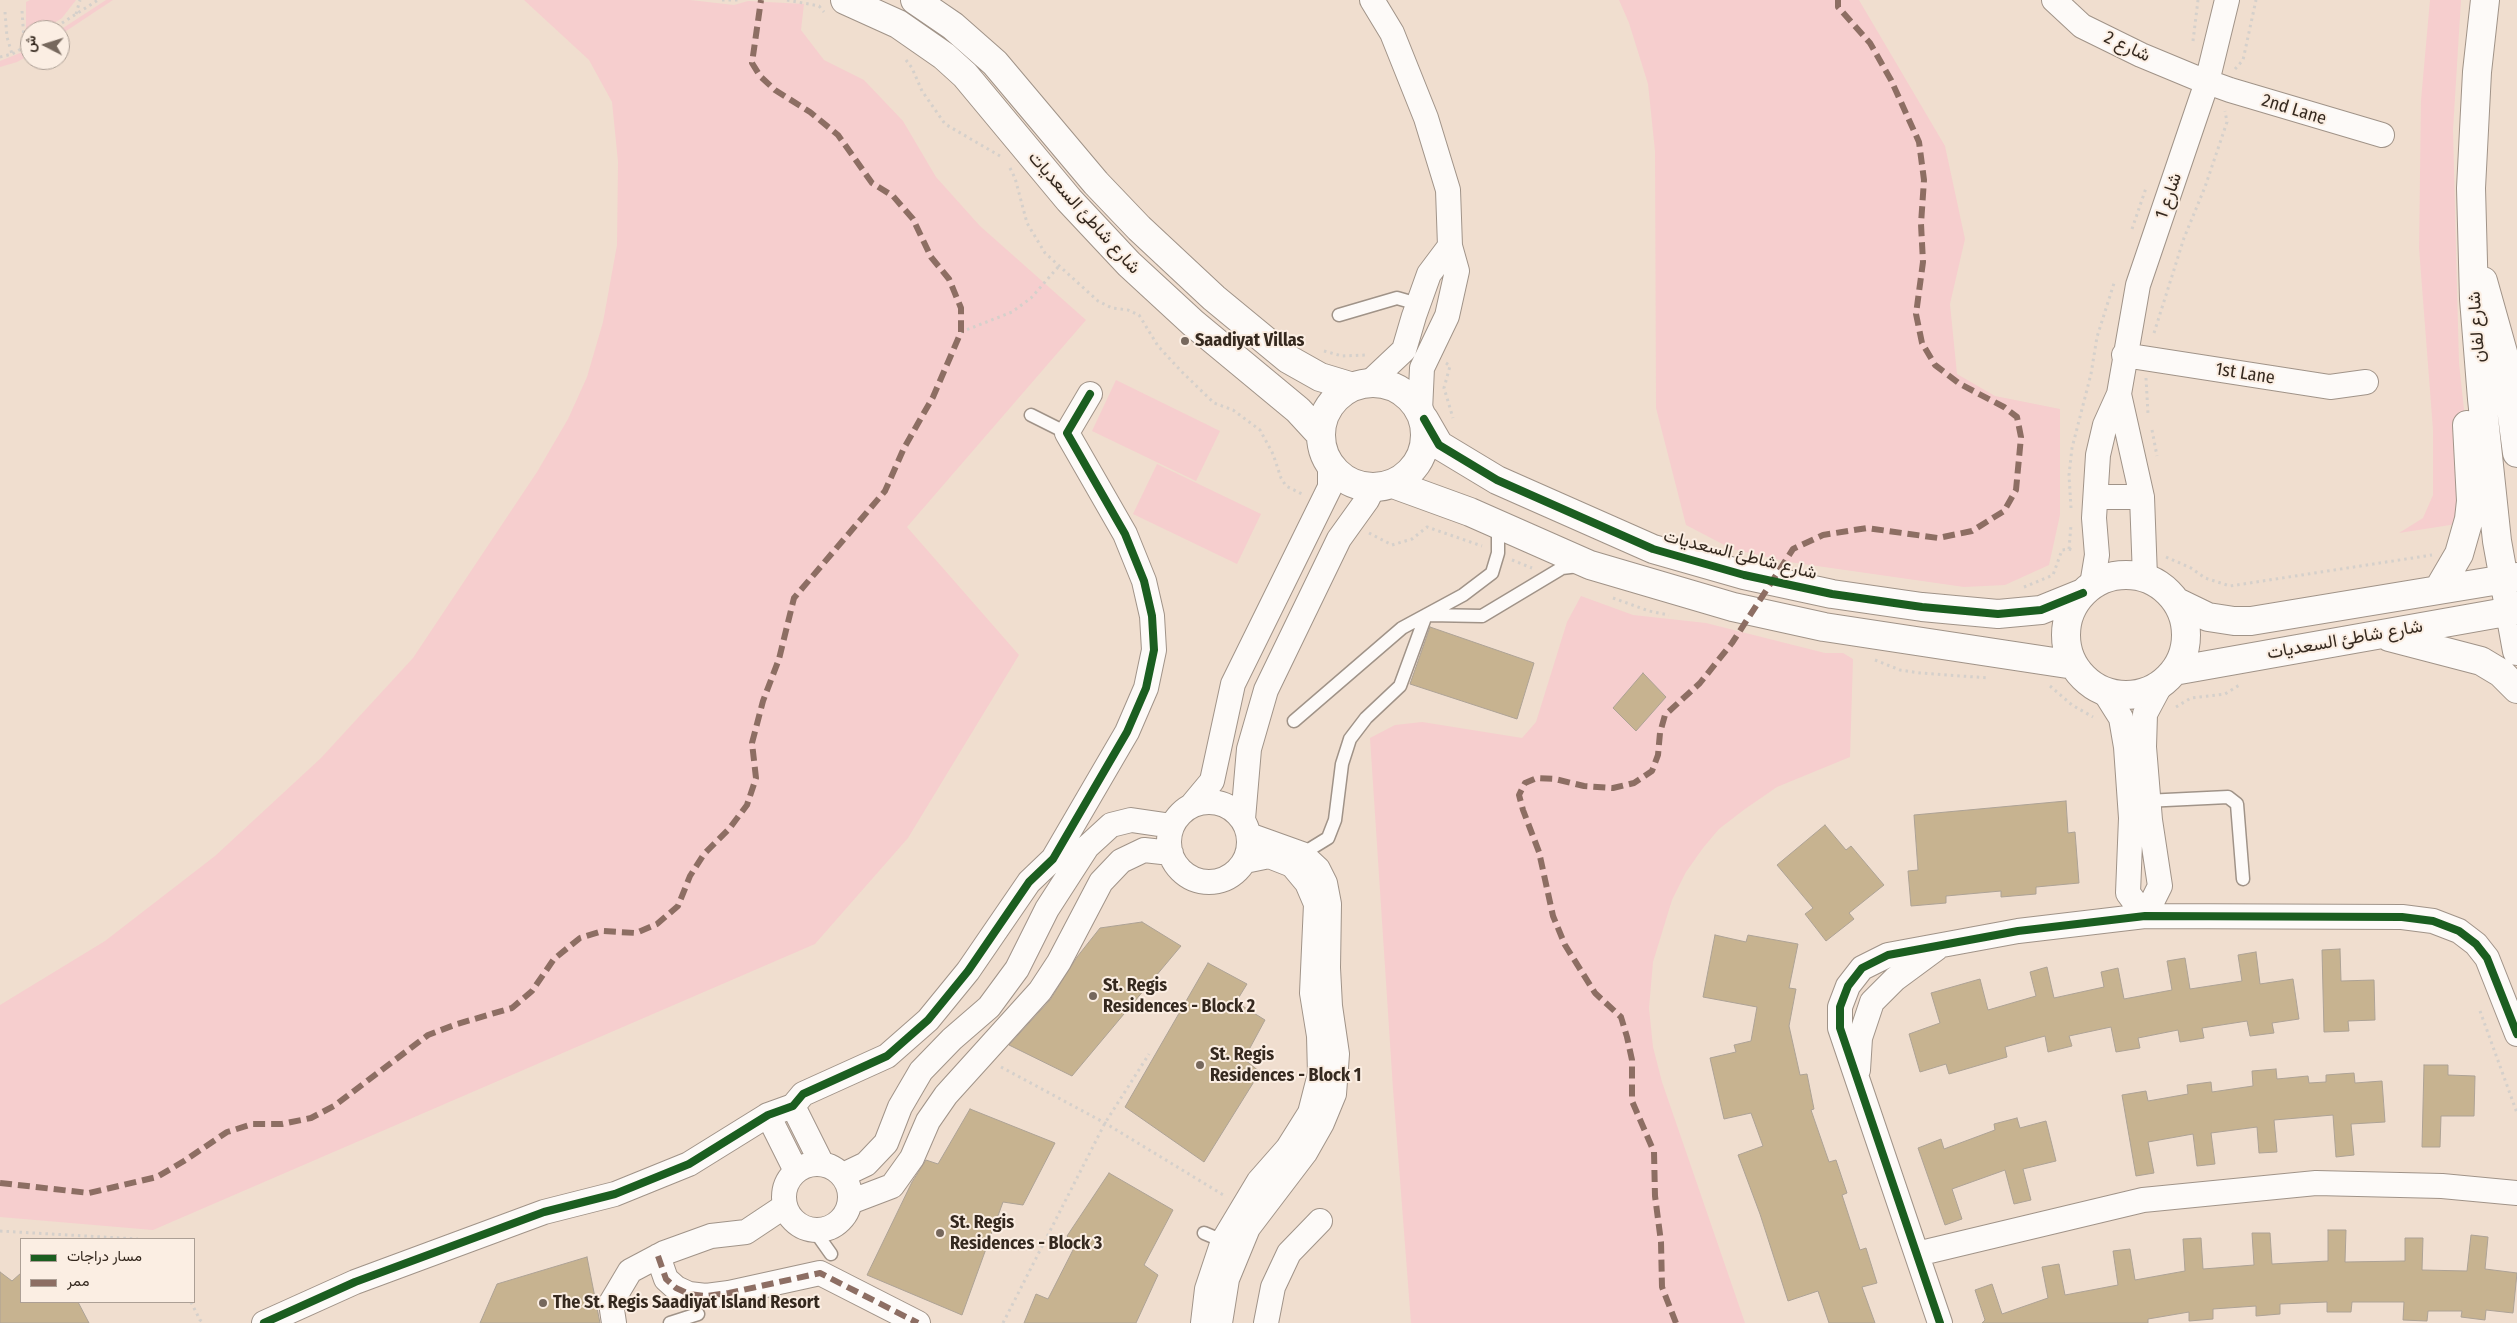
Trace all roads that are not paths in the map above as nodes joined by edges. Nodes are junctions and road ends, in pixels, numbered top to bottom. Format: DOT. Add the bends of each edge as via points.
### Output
graph roads {
  1 [pos="915,0"];
  2 [pos="1372,0"];
  3 [pos="2054,0"];
  4 [pos="2227,0"];
  5 [pos="2485,0"];
  6 [pos="830,7"];
  7 [pos="2207,82"];
  8 [pos="2382,135"];
  9 [pos="1450,246"];
  10 [pos="2473,254"];
  11 [pos="2474,299"];
  12 [pos="1418,304"];
  13 [pos="1339,315"];
  14 [pos="2124,355"];
  15 [pos="2366,382"];
  16 [pos="1361,385"];
  17 [pos="1090,394"];
  18 [pos="2119,394"];
  19 [pos="1031,415"];
  20 [pos="1422,415"];
  21 [pos="1067,433"];
  22 [pos="1321,435"];
  23 [pos="2517,453"];
  24 [pos="1330,464"];
  25 [pos="1383,486"];
  26 [pos="2096,497"];
  27 [pos="2142,497"];
  28 [pos="1498,524"];
  29 [pos="1590,565"];
  30 [pos="2152,568"];
  31 [pos="2512,580"];
  32 [pos="2088,589"];
  33 [pos="2438,590"];
  34 [pos="2177,602"];
  35 [pos="2513,611"];
  36 [pos="1426,615"];
  37 [pos="2380,635"];
  38 [pos="2517,651"];
  39 [pos="2074,665"];
  40 [pos="2168,677"];
  41 [pos="2517,689"];
  42 [pos="2104,691"];
  43 [pos="1294,721"];
  44 [pos="2139,802"];
  45 [pos="1192,805"];
  46 [pos="1172,826"];
  47 [pos="1246,827"];
  48 [pos="1171,853"];
  49 [pos="1302,854"];
  50 [pos="1245,862"];
  51 [pos="2242,878"];
  52 [pos="2145,916"];
  53 [pos="2517,1034"];
  54 [pos="792,1106"];
  55 [pos="768,1115"];
  56 [pos="822,1164"];
  57 [pos="796,1171"];
  58 [pos="843,1176"];
  59 [pos="2517,1193"];
  60 [pos="850,1202"];
  61 [pos="785,1206"];
  62 [pos="1320,1221"];
  63 [pos="814,1230"];
  64 [pos="831,1254"];
  65 [pos="1918,1254"];
  66 [pos="658,1256"];
  67 [pos="698,1314"];
  68 [pos="264,1323"];
  69 [pos="614,1323"];
  70 [pos="670,1323"];
  71 [pos="918,1323"];
  72 [pos="1203,1323"];
  73 [pos="1220,1323"];
  74 [pos="1266,1323"];
  75 [pos="1940,1323"];
  1 -- 16 [label="street, شارع شاطئ السعديات" via="953,26 995,63 1096,184 1214,298 1288,359 1320,377"];
  2 -- 9 [label="street" via="1392,33 1426,118 1448,190"];
  3 -- 7 [label="street, شارع 2" via="2082,26"];
  4 -- 7 [label="street, شارع 1"];
  5 -- 10 [label="street, شارع لفان" via="2477,72 2471,188"];
  6 -- 22 [label="street, شارع شاطئ السعديات" via="898,24 958,68 984,95 1068,200 1129,264 1193,323 1298,410"];
  7 -- 8 [label="street, 2nd Lane"];
  7 -- 14 [label="street, شارع 1" via="2138,285"];
  9 -- 12 [label="street" via="1429,274"];
  9 -- 20 [label="street" via="1457,270 1447,316 1422,368"];
  10 -- 11 [label="street, شارع لفان"];
  10 -- 23 [label="street" via="2499,330"];
  11 -- 31 [label="street, شارع لفان" via="2482,399"];
  11 -- 33 [label="street" via="2468,382 2469,519 2459,554"];
  12 -- 13 [label="lane" via="1398,298"];
  12 -- 16 [label="street" via="1404,350"];
  14 -- 15 [label="street, 1st Lane" via="2330,387"];
  14 -- 18 [label="street, شارع 1"];
  16 -- 20 [label="street" via="1384,384 1406,393"];
  16 -- 22 [label="street" via="1338,396 1328,410"];
  17 -- 21 [label="street"];
  18 -- 26 [label="street, شارع 1" via="2105,425 2098,455"];
  18 -- 27 [label="street, شارع 1"];
  19 -- 21 [label="lane"];
  20 -- 25 [label="street" via="1425,443 1417,465 1406,476"];
  20 -- 32 [label="street, شارع شاطئ السعديات" via="1439,445 1497,480 1653,549 1744,575 1832,594 1998,614 2040,610"];
  21 -- 54 [label="street" via="1125,534 1144,581 1152,616 1154,650 1146,688 1127,732 1054,859 1029,882 974,963 928,1020 887,1056 803,1094"];
  22 -- 24 [label="street"];
  24 -- 25 [label="street" via="1341,477 1356,485"];
  24 -- 45 [label="street" via="1330,487 1233,684 1212,781"];
  25 -- 28 [label="street"];
  25 -- 47 [label="street" via="1367,500 1339,539 1266,690 1249,749"];
  26 -- 27 [label="street"];
  26 -- 32 [label="street, شارع 1" via="2097,555"];
  27 -- 30 [label="street, شارع 1"];
  28 -- 29 [label="street"];
  28 -- 36 [label="lane" via="1498,553 1492,573"];
  29 -- 36 [label="lane" via="1562,568 1482,616"];
  29 -- 39 [label="street" via="1733,607 1824,627"];
  30 -- 32 [label="street" via="2109,577"];
  30 -- 34 [label="street"];
  31 -- 33 [label="street, شارع شاطئ السعديات"];
  31 -- 35 [label="street, شارع لفان"];
  32 -- 39 [label="street" via="2072,609 2066,627 2067,647"];
  33 -- 34 [label="street, شارع شاطئ السعديات" via="2251,621 2208,617"];
  34 -- 40 [label="street" via="2184,619 2186,637 2182,655"];
  35 -- 37 [label="street, شارع شاطئ السعديات"];
  35 -- 38 [label="street, شارع لفان"];
  36 -- 43 [label="lane" via="1402,628"];
  36 -- 49 [label="lane" via="1400,686 1366,718 1350,739 1342,764 1335,820 1328,838"];
  37 -- 40 [label="street, شارع شاطئ السعديات"];
  37 -- 41 [label="street" via="2481,662 2500,673"];
  39 -- 42 [label="street" via="2087,680"];
  40 -- 42 [label="street" via="2144,692 2124,695"];
  40 -- 44 [label="street" via="2145,714"];
  42 -- 44 [label="street" via="2121,718"];
  44 -- 51 [label="lane" via="2228,797 2237,804"];
  44 -- 52 [label="street" via="2160,886"];
  45 -- 46 [label="street"];
  45 -- 47 [label="street" via="1214,801 1225,804"];
  46 -- 48 [label="street"];
  46 -- 58 [label="street" via="1131,820 1111,825 1087,847 1047,909 1017,969 1000,992 921,1071 900,1107 886,1143 866,1164"];
  47 -- 49 [label="street"];
  47 -- 50 [label="street" via="1249,849"];
  48 -- 50 [label="street" via="1176,866 1198,881 1225,879"];
  48 -- 60 [label="street" via="1144,850 1121,861 1101,882 1040,991 946,1095 928,1121 912,1158 892,1186"];
  49 -- 73 [label="street" via="1318,869 1326,883 1329,904 1330,1006 1337,1054 1334,1094 1305,1153 1248,1228 1227,1279"];
  50 -- 72 [label="street" via="1268,856 1292,865 1307,883 1316,904 1312,993 1320,1036 1320,1074 1310,1113 1288,1148 1214,1237"];
  52 -- 53 [label="street" via="2402,917 2433,921 2458,930 2487,958"];
  52 -- 65 [label="street" via="2018,931 1940,945 1895,979 1872,1002 1860,1038 1857,1083"];
  54 -- 55 [label="street"];
  54 -- 56 [label="street"];
  55 -- 57 [label="street"];
  55 -- 68 [label="street" via="689,1164 615,1194 544,1212 354,1282"];
  56 -- 57 [label="street" via="813,1163"];
  56 -- 58 [label="street"];
  57 -- 61 [label="street" via="785,1187"];
  58 -- 60 [label="street" via="850,1192"];
  59 -- 65 [label="street" via="2442,1186 2316,1183 2152,1199"];
  60 -- 63 [label="street" via="847,1211 833,1226"];
  61 -- 63 [label="street" via="796,1222"];
  61 -- 66 [label="street" via="746,1232 711,1236"];
  62 -- 74 [label="street" via="1289,1254 1273,1287"];
  63 -- 64 [label="lane"];
  65 -- 75 [label="street"];
  66 -- 69 [label="street" via="630,1271 611,1303"];
  66 -- 71 [label="street" via="666,1279 689,1294 729,1293 820,1272"];
  67 -- 70 [label="lane"];
}
